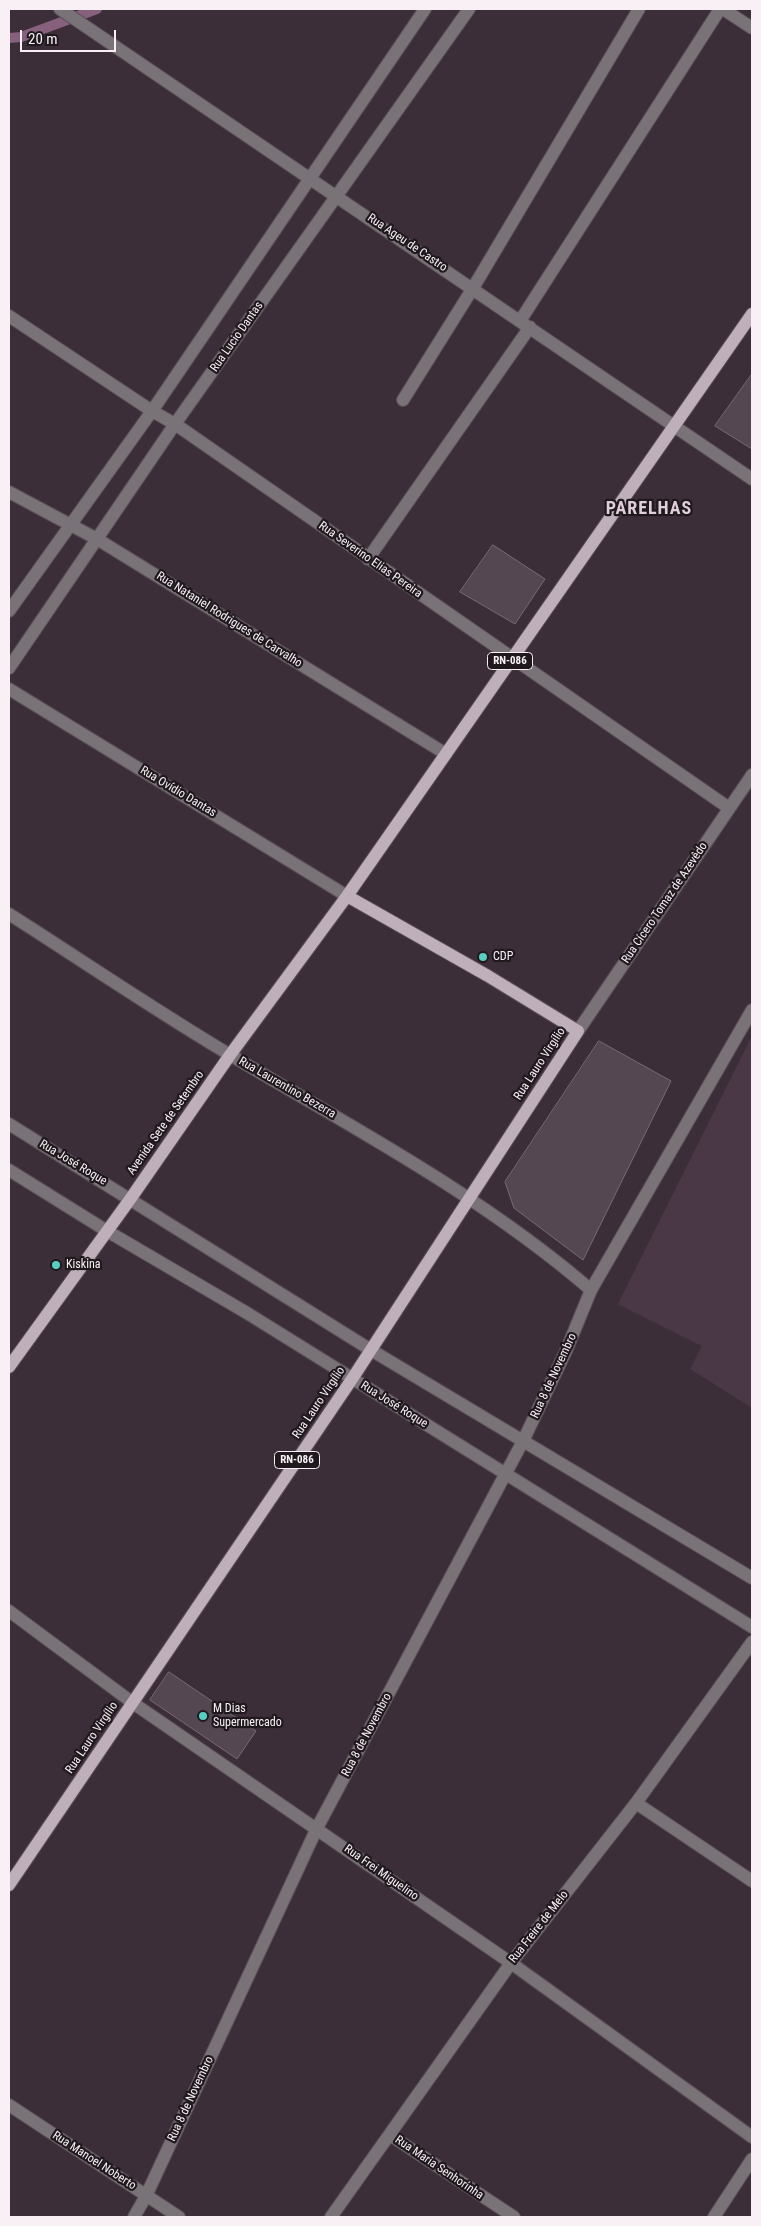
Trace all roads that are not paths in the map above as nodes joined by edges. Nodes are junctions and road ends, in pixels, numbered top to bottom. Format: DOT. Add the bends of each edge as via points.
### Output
graph roads {
  1 [pos="60,9"];
  2 [pos="425,9"];
  3 [pos="470,9"];
  4 [pos="639,9"];
  5 [pos="722,9"];
  6 [pos="752,28"];
  7 [pos="309,178"];
  8 [pos="336,196"];
  9 [pos="473,288"];
  10 [pos="752,314"];
  11 [pos="9,316"];
  12 [pos="525,324"];
  13 [pos="402,400"];
  14 [pos="152,411"];
  15 [pos="176,424"];
  16 [pos="674,427"];
  17 [pos="752,479"];
  18 [pos="9,492"];
  19 [pos="68,526"];
  20 [pos="97,539"];
  21 [pos="368,559"];
  22 [pos="9,612"];
  23 [pos="512,658"];
  24 [pos="9,668"];
  25 [pos="9,689"];
  26 [pos="446,754"];
  27 [pos="752,775"];
  28 [pos="729,808"];
  29 [pos="347,896"];
  30 [pos="9,914"];
  31 [pos="752,1010"];
  32 [pos="578,1030"];
  33 [pos="230,1055"];
  34 [pos="9,1124"];
  35 [pos="9,1170"];
  36 [pos="130,1198"];
  37 [pos="470,1198"];
  38 [pos="107,1231"];
  39 [pos="591,1290"];
  40 [pos="371,1350"];
  41 [pos="9,1367"];
  42 [pos="352,1379"];
  43 [pos="523,1440"];
  44 [pos="505,1474"];
  45 [pos="752,1578"];
  46 [pos="9,1611"];
  47 [pos="752,1627"];
  48 [pos="752,1642"];
  49 [pos="133,1703"];
  50 [pos="636,1803"];
  51 [pos="317,1828"];
  52 [pos="752,1881"];
  53 [pos="9,1885"];
  54 [pos="511,1963"];
  55 [pos="9,2105"];
  56 [pos="390,2135"];
  57 [pos="752,2137"];
  58 [pos="752,2159"];
  59 [pos="146,2196"];
  60 [pos="134,2217"];
  61 [pos="179,2217"];
  62 [pos="331,2217"];
  63 [pos="514,2217"];
  64 [pos="714,2217"];
  1 -- 7 [label="street, Rua Ageu de Castro"];
  2 -- 7 [label="street"];
  3 -- 8 [label="street, Rua Lucio Dantas"];
  4 -- 9 [label="street"];
  5 -- 6 [label="street"];
  5 -- 12 [label="street"];
  7 -- 8 [label="street, Rua Ageu de Castro"];
  7 -- 14 [label="street"];
  8 -- 9 [label="street, Rua Ageu de Castro"];
  8 -- 15 [label="street, Rua Lucio Dantas"];
  9 -- 12 [label="street, Rua Ageu de Castro"];
  9 -- 13 [label="street"];
  10 -- 16 [label="main road, RN-086"];
  11 -- 14 [label="street, Rua Severino Elias Pereira"];
  12 -- 16 [label="street, Rua Ageu de Castro"];
  12 -- 21 [label="street"];
  14 -- 15 [label="street, Rua Severino Elias Pereira"];
  14 -- 19 [label="street"];
  15 -- 20 [label="street, Rua Lucio Dantas"];
  15 -- 21 [label="street, Rua Severino Elias Pereira"];
  16 -- 17 [label="street, Rua Ageu de Castro"];
  16 -- 23 [label="main road, RN-086"];
  18 -- 19 [label="street, Rua Nataniel Rodrigues de Carvalho"];
  19 -- 20 [label="street, Rua Nataniel Rodrigues de Carvalho"];
  19 -- 22 [label="street"];
  20 -- 24 [label="street, Rua Lucio Dantas"];
  20 -- 26 [label="street, Rua Nataniel Rodrigues de Carvalho"];
  21 -- 23 [label="street, Rua Severino Elias Pereira"];
  23 -- 26 [label="main road, RN-086"];
  23 -- 28 [label="street, Rua Severino Elias Pereira"];
  25 -- 29 [label="street, Rua Ovídio Dantas"];
  26 -- 29 [label="main road, RN-086"];
  27 -- 28 [label="street, Rua Cícero Tomaz de Azevêdo"];
  28 -- 32 [label="street, Rua Cícero Tomaz de Azevêdo"];
  29 -- 32 [label="main road"];
  29 -- 33 [label="main road, Avenida Sete de Setembro / RN-086"];
  30 -- 33 [label="street, Rua Laurentino Bezerra"];
  31 -- 39 [label="street, Rua 8 de Novembro"];
  32 -- 37 [label="main road, Rua Lauro Virgílio / RN-086"];
  33 -- 36 [label="main road, Avenida Sete de Setembro / RN-086"];
  33 -- 37 [label="street, Rua Laurentino Bezerra"];
  34 -- 36 [label="street, Rua José Roque"];
  35 -- 38 [label="street, Rua José Roque"];
  36 -- 38 [label="main road, Avenida Sete de Setembro / RN-086"];
  36 -- 40 [label="street, Rua José Roque"];
  37 -- 39 [label="street, Rua Laurentino Bezerra"];
  37 -- 40 [label="main road, Rua Lauro Virgílio / RN-086"];
  38 -- 41 [label="main road, Avenida Sete de Setembro / RN-086"];
  38 -- 42 [label="street, Rua José Roque"];
  39 -- 43 [label="street, Rua 8 de Novembro"];
  40 -- 42 [label="main road, Rua Lauro Virgílio / RN-086"];
  40 -- 43 [label="street, Rua José Roque"];
  42 -- 44 [label="street, Rua José Roque"];
  42 -- 49 [label="main road, Rua Lauro Virgílio / RN-086"];
  43 -- 44 [label="street, Rua 8 de Novembro"];
  43 -- 45 [label="street, Rua José Roque"];
  44 -- 47 [label="street, Rua José Roque"];
  44 -- 51 [label="street, Rua 8 de Novembro"];
  46 -- 49 [label="street, Rua Frei Miguelino"];
  48 -- 50 [label="street, Rua Freire de Melo"];
  49 -- 51 [label="street, Rua Frei Miguelino"];
  49 -- 53 [label="main road, Rua Lauro Virgílio / RN-086"];
  50 -- 52 [label="street"];
  50 -- 54 [label="street, Rua Freire de Melo"];
  51 -- 54 [label="street, Rua Frei Miguelino"];
  51 -- 59 [label="street, Rua 8 de Novembro"];
  54 -- 56 [label="street, Rua Freire de Melo"];
  54 -- 57 [label="street, Rua Frei Miguelino"];
  55 -- 59 [label="street, Rua Manoel Noberto"];
  56 -- 62 [label="street, Rua Freire de Melo"];
  56 -- 63 [label="street, Rua Maria Senhorinha"];
  58 -- 64 [label="street"];
  59 -- 60 [label="street, Rua 8 de Novembro"];
  59 -- 61 [label="street, Rua Manoel Noberto"];
}
